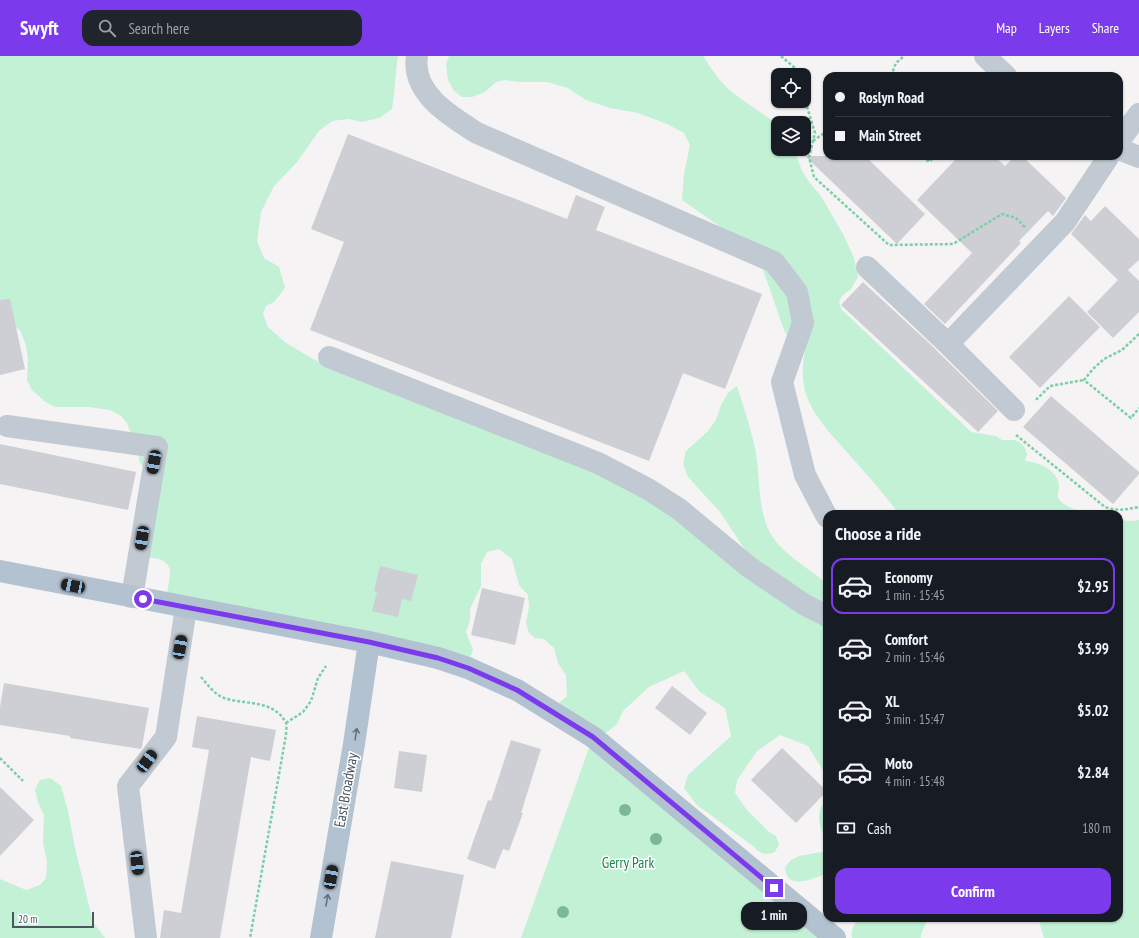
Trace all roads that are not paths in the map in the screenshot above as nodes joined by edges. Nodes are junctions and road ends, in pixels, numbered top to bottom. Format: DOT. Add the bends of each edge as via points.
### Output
graph roads {
  1 [pos="417,56"];
  2 [pos="985,56"];
  3 [pos="1002,72"];
  4 [pos="1139,114"];
  5 [pos="1123,136"];
  6 [pos="1123,151"];
  7 [pos="1139,157"];
  8 [pos="1106,160"];
  9 [pos="867,266"];
  10 [pos="948,344"];
  11 [pos="329,357"];
  12 [pos="1014,410"];
  13 [pos="6,426"];
  14 [pos="823,510"];
  15 [pos="0,571"];
  16 [pos="132,597"];
  17 [pos="186,608"];
  18 [pos="823,614"];
  19 [pos="369,642"];
  20 [pos="146,938"];
  21 [pos="321,938"];
  22 [pos="835,938"];
  1 -- 14 [label="street" via="417,73 430,98 450,116 477,133 774,262 797,292 803,324 782,382 805,475"];
  2 -- 3 [label="street"];
  4 -- 5 [label="street"];
  6 -- 7 [label="street"];
  8 -- 10 [label="street" via="1065,222"];
  9 -- 10 [label="street"];
  10 -- 12 [label="street"];
  11 -- 18 [label="street" via="598,463 648,489 679,509 749,567 805,605"];
  13 -- 16 [label="street" via="157,447"];
  15 -- 16 [label="main road"];
  16 -- 17 [label="main road"];
  17 -- 19 [label="main road"];
  17 -- 20 [label="street" via="166,737 128,786"];
  21 -- 19 [label="main road, East Broadway, one-way"];
  19 -- 22 [label="main road" via="438,658 468,668 517,690 593,737"];
}
